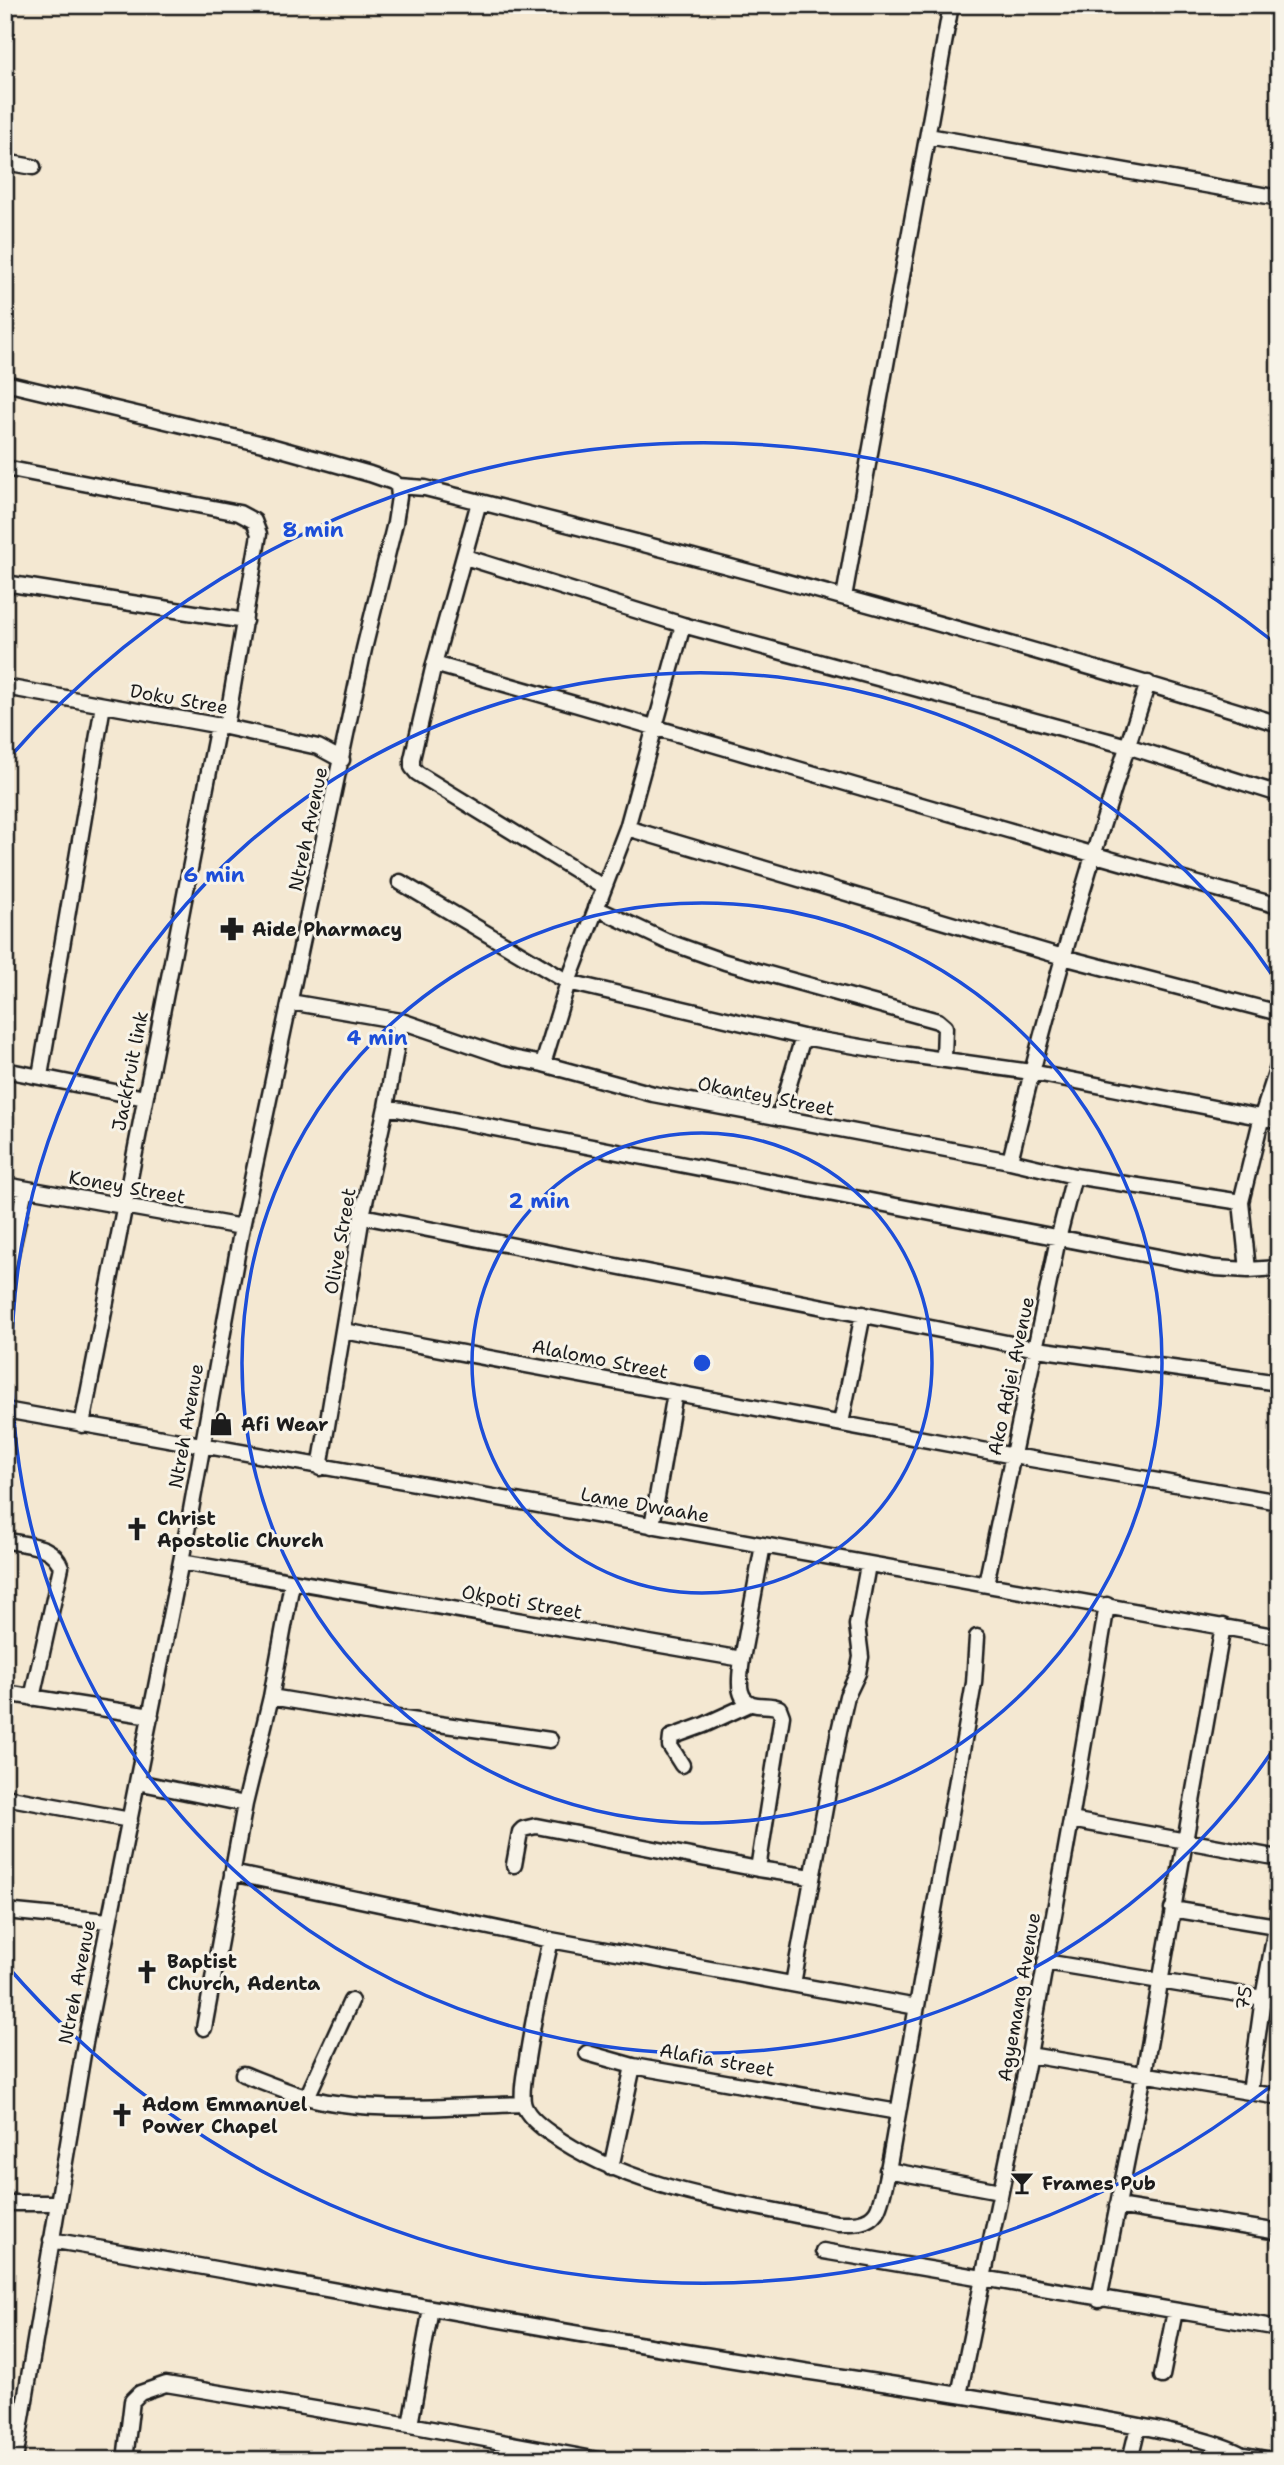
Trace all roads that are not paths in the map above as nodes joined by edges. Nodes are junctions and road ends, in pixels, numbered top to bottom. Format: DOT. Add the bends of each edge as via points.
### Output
graph roads {
  1 [pos="951,5"];
  2 [pos="928,136"];
  3 [pos="5,162"];
  4 [pos="33,167"];
  5 [pos="1279,198"];
  6 [pos="5,383"];
  7 [pos="5,468"];
  8 [pos="398,486"];
  9 [pos="479,502"];
  10 [pos="464,557"];
  11 [pos="5,583"];
  12 [pos="844,597"];
  13 [pos="244,621"];
  14 [pos="683,625"];
  15 [pos="434,664"];
  16 [pos="1148,683"];
  17 [pos="5,687"];
  18 [pos="103,705"];
  19 [pos="1279,724"];
  20 [pos="222,726"];
  21 [pos="655,726"];
  22 [pos="1127,746"];
  23 [pos="342,760"];
  24 [pos="1279,794"];
  25 [pos="627,828"];
  26 [pos="1092,856"];
  27 [pos="400,882"];
  28 [pos="603,887"];
  29 [pos="1279,906"];
  30 [pos="596,908"];
  31 [pos="1063,957"];
  32 [pos="568,982"];
  33 [pos="290,1002"];
  34 [pos="1279,1013"];
  35 [pos="401,1021"];
  36 [pos="803,1037"];
  37 [pos="944,1058"];
  38 [pos="543,1064"];
  39 [pos="1279,1064"];
  40 [pos="5,1070"];
  41 [pos="1031,1072"];
  42 [pos="40,1076"];
  43 [pos="145,1098"];
  44 [pos="386,1107"];
  45 [pos="1262,1116"];
  46 [pos="779,1118"];
  47 [pos="1279,1121"];
  48 [pos="1010,1161"];
  49 [pos="1074,1176"];
  50 [pos="5,1185"];
  51 [pos="25,1189"];
  52 [pos="1241,1202"];
  53 [pos="123,1206"];
  54 [pos="362,1216"];
  55 [pos="242,1227"];
  56 [pos="1058,1239"];
  57 [pos="1279,1268"];
  58 [pos="1248,1270"];
  59 [pos="5,1280"];
  60 [pos="863,1314"];
  61 [pos="344,1331"];
  62 [pos="1037,1349"];
  63 [pos="1279,1383"];
  64 [pos="675,1393"];
  65 [pos="5,1410"];
  66 [pos="841,1423"];
  67 [pos="82,1425"];
  68 [pos="202,1446"];
  69 [pos="1014,1456"];
  70 [pos="320,1468"];
  71 [pos="1279,1502"];
  72 [pos="652,1526"];
  73 [pos="5,1540"];
  74 [pos="763,1545"];
  75 [pos="181,1562"];
  76 [pos="868,1565"];
  77 [pos="292,1583"];
  78 [pos="985,1584"];
  79 [pos="1107,1605"];
  80 [pos="1223,1626"];
  81 [pos="977,1637"];
  82 [pos="1279,1637"];
  83 [pos="741,1660"];
  84 [pos="5,1693"];
  85 [pos="271,1696"];
  86 [pos="32,1698"];
  87 [pos="750,1704"];
  88 [pos="150,1716"];
  89 [pos="550,1740"];
  90 [pos="682,1765"];
  91 [pos="137,1782"];
  92 [pos="5,1797"];
  93 [pos="245,1804"];
  94 [pos="130,1820"];
  95 [pos="1072,1820"];
  96 [pos="1185,1841"];
  97 [pos="1279,1858"];
  98 [pos="514,1864"];
  99 [pos="758,1869"];
  100 [pos="232,1873"];
  101 [pos="812,1877"];
  102 [pos="1172,1909"];
  103 [pos="1279,1910"];
  104 [pos="5,1911"];
  105 [pos="108,1921"];
  106 [pos="1276,1926"];
  107 [pos="551,1940"];
  108 [pos="1045,1962"];
  109 [pos="1159,1980"];
  110 [pos="793,1984"];
  111 [pos="1263,1998"];
  112 [pos="351,2001"];
  113 [pos="917,2007"];
  114 [pos="204,2028"];
  115 [pos="587,2053"];
  116 [pos="1029,2055"];
  117 [pos="633,2066"];
  118 [pos="243,2074"];
  119 [pos="1144,2074"];
  120 [pos="1250,2092"];
  121 [pos="307,2097"];
  122 [pos="1279,2097"];
  123 [pos="523,2104"];
  124 [pos="898,2112"];
  125 [pos="611,2168"];
  126 [pos="887,2170"];
  127 [pos="1000,2191"];
  128 [pos="5,2203"];
  129 [pos="57,2203"];
  130 [pos="1117,2206"];
  131 [pos="1279,2232"];
  132 [pos="51,2240"];
  133 [pos="823,2251"];
  134 [pos="984,2280"];
  135 [pos="1099,2300"];
  136 [pos="431,2308"];
  137 [pos="1175,2311"];
  138 [pos="1279,2328"];
  139 [pos="1162,2375"];
  140 [pos="959,2395"];
  141 [pos="410,2425"];
  142 [pos="1138,2427"];
  143 [pos="1247,2457"];
  144 [pos="15,2460"];
  145 [pos="125,2460"];
  146 [pos="598,2460"];
  147 [pos="1130,2460"];
  148 [pos="1270,2460"];
  1 -- 2 [label="street"];
  2 -- 5 [label="street"];
  2 -- 12 [label="street"];
  3 -- 4 [label="street"];
  6 -- 8 [label="street" via="267,445 378,476"];
  7 -- 13 [label="street, Jackfruit link" via="239,513 254,521 259,534"];
  8 -- 9 [label="street"];
  8 -- 23 [label="street, Ntreh Avenue" via="395,523"];
  9 -- 10 [label="street"];
  9 -- 12 [label="street"];
  10 -- 14 [label="street"];
  10 -- 15 [label="street"];
  11 -- 13 [label="street"];
  12 -- 16 [label="street"];
  13 -- 20 [label="street, Jackfruit link"];
  14 -- 21 [label="street"];
  14 -- 22 [label="street"];
  15 -- 21 [label="street"];
  15 -- 28 [label="street" via="412,767"];
  16 -- 19 [label="street"];
  16 -- 22 [label="street"];
  17 -- 18 [label="street, Doku Stree"];
  18 -- 20 [label="street, Doku Stree"];
  18 -- 42 [label="street"];
  20 -- 23 [label="street, Doku Stree" via="318,747"];
  20 -- 43 [label="street, Jackfruit link"];
  21 -- 25 [label="street"];
  21 -- 26 [label="street"];
  22 -- 24 [label="street"];
  22 -- 26 [label="street"];
  23 -- 33 [label="street, Ntreh Avenue"];
  25 -- 28 [label="street"];
  25 -- 31 [label="street"];
  26 -- 29 [label="street"];
  26 -- 31 [label="street"];
  27 -- 32 [label="street"];
  28 -- 30 [label="street"];
  30 -- 32 [label="street"];
  30 -- 37 [label="street" via="725,962 938,1021 945,1027"];
  31 -- 34 [label="street"];
  31 -- 41 [label="street"];
  32 -- 36 [label="street"];
  32 -- 38 [label="street"];
  33 -- 35 [label="street, Okantey Street"];
  33 -- 55 [label="street, Ntreh Avenue"];
  35 -- 38 [label="street, Okantey Street" via="507,1057"];
  35 -- 44 [label="street, Olive Street"];
  36 -- 37 [label="street"];
  36 -- 46 [label="street"];
  37 -- 41 [label="street"];
  38 -- 46 [label="street, Okantey Street" via="653,1094"];
  39 -- 45 [label="street"];
  40 -- 42 [label="street"];
  41 -- 45 [label="street"];
  41 -- 48 [label="street"];
  42 -- 43 [label="street"];
  43 -- 53 [label="street, Jackfruit link"];
  44 -- 54 [label="street, Olive Street"];
  44 -- 56 [label="street"];
  45 -- 47 [label="street"];
  45 -- 52 [label="street"];
  46 -- 48 [label="street, Okantey Street"];
  48 -- 49 [label="street, Okantey Street"];
  49 -- 52 [label="street, Okantey Street"];
  49 -- 56 [label="street, Ako Adjei Avenue"];
  50 -- 51 [label="street, Koney Street"];
  51 -- 53 [label="street, Koney Street"];
  51 -- 59 [label="street"];
  52 -- 58 [label="street"];
  53 -- 55 [label="street, Koney Street"];
  53 -- 67 [label="street, Jackfruit link"];
  54 -- 60 [label="street"];
  54 -- 61 [label="street, Olive Street"];
  55 -- 68 [label="street, Ntreh Avenue"];
  56 -- 58 [label="street"];
  56 -- 62 [label="street, Ako Adjei Avenue"];
  57 -- 58 [label="street"];
  60 -- 62 [label="street"];
  60 -- 66 [label="street"];
  61 -- 64 [label="street, Alalomo Street"];
  61 -- 70 [label="street, Olive Street"];
  62 -- 63 [label="street"];
  62 -- 69 [label="street, Ako Adjei Avenue"];
  64 -- 66 [label="street, Alalomo Street"];
  64 -- 72 [label="street"];
  65 -- 67 [label="street, Lame Dwaahe"];
  66 -- 69 [label="street, Alalomo Street"];
  67 -- 68 [label="street, Lame Dwaahe"];
  68 -- 70 [label="street, Lame Dwaahe"];
  68 -- 75 [label="street, Ntreh Avenue"];
  69 -- 71 [label="street, Alalomo Street"];
  69 -- 78 [label="street, Ako Adjei Avenue"];
  70 -- 72 [label="street, Lame Dwaahe"];
  72 -- 74 [label="street, Lame Dwaahe"];
  73 -- 86 [label="street" via="48,1549 61,1567"];
  74 -- 76 [label="street, Lame Dwaahe"];
  74 -- 83 [label="street"];
  75 -- 77 [label="street, Okpoti Street"];
  75 -- 88 [label="street, Ntreh Avenue"];
  76 -- 78 [label="street, Lame Dwaahe"];
  76 -- 101 [label="street" via="857,1625 861,1644 858,1673 839,1731"];
  77 -- 83 [label="street, Okpoti Street"];
  77 -- 85 [label="street"];
  78 -- 79 [label="street, Lame Dwaahe"];
  79 -- 80 [label="street, Lame Dwaahe"];
  79 -- 95 [label="street, Agyemang Avenue"];
  80 -- 82 [label="street, Lame Dwaahe"];
  80 -- 96 [label="street"];
  81 -- 113 [label="street" via="974,1683"];
  83 -- 87 [label="street" via="739,1687"];
  84 -- 86 [label="street"];
  85 -- 89 [label="street"];
  85 -- 93 [label="street"];
  86 -- 88 [label="street"];
  87 -- 90 [label="street" via="671,1737 670,1746"];
  87 -- 99 [label="street" via="773,1705 782,1716"];
  88 -- 91 [label="street, Ntreh Avenue"];
  91 -- 93 [label="street"];
  91 -- 94 [label="street, Ntreh Avenue"];
  92 -- 94 [label="street"];
  93 -- 100 [label="street"];
  94 -- 105 [label="street, Ntreh Avenue"];
  95 -- 96 [label="street"];
  95 -- 108 [label="street, Agyemang Avenue"];
  96 -- 97 [label="street"];
  96 -- 102 [label="street"];
  98 -- 99 [label="street" via="520,1832 536,1826"];
  99 -- 101 [label="street"];
  100 -- 107 [label="street"];
  100 -- 114 [label="street"];
  101 -- 110 [label="street"];
  102 -- 106 [label="street"];
  102 -- 109 [label="street"];
  103 -- 106 [label="street, 75"];
  104 -- 105 [label="street"];
  105 -- 129 [label="street, Ntreh Avenue"];
  106 -- 111 [label="street, 75"];
  107 -- 110 [label="street"];
  107 -- 123 [label="street" via="533,2018"];
  108 -- 109 [label="street"];
  108 -- 116 [label="street, Agyemang Avenue"];
  109 -- 111 [label="street"];
  109 -- 119 [label="street"];
  110 -- 113 [label="street"];
  111 -- 120 [label="street, 75"];
  112 -- 121 [label="street"];
  113 -- 124 [label="street"];
  115 -- 117 [label="street"];
  116 -- 119 [label="street"];
  116 -- 127 [label="street, Agyemang Avenue"];
  117 -- 124 [label="street, Alafia street"];
  117 -- 125 [label="street, Alafia street"];
  118 -- 121 [label="street"];
  119 -- 120 [label="street"];
  119 -- 130 [label="street"];
  120 -- 122 [label="street"];
  121 -- 123 [label="street" via="391,2107"];
  123 -- 125 [label="street" via="531,2117 568,2146"];
  124 -- 126 [label="street"];
  125 -- 126 [label="street" via="672,2188 854,2223 878,2210"];
  126 -- 127 [label="street"];
  127 -- 134 [label="street, Agyemang Avenue"];
  128 -- 129 [label="street"];
  129 -- 132 [label="street, Ntreh Avenue"];
  130 -- 131 [label="street"];
  130 -- 135 [label="street"];
  132 -- 136 [label="street"];
  132 -- 144 [label="street, Ntreh Avenue"];
  133 -- 134 [label="street"];
  134 -- 135 [label="street"];
  134 -- 140 [label="street, Agyemang Avenue"];
  135 -- 137 [label="street"];
  136 -- 140 [label="street"];
  136 -- 141 [label="street"];
  137 -- 138 [label="street"];
  137 -- 139 [label="street"];
  140 -- 142 [label="street"];
  141 -- 145 [label="street" via="166,2384 140,2393 132,2401"];
  141 -- 146 [label="street"];
  142 -- 143 [label="street" via="1226,2446"];
  142 -- 147 [label="street"];
  143 -- 148 [label="street"];
}
